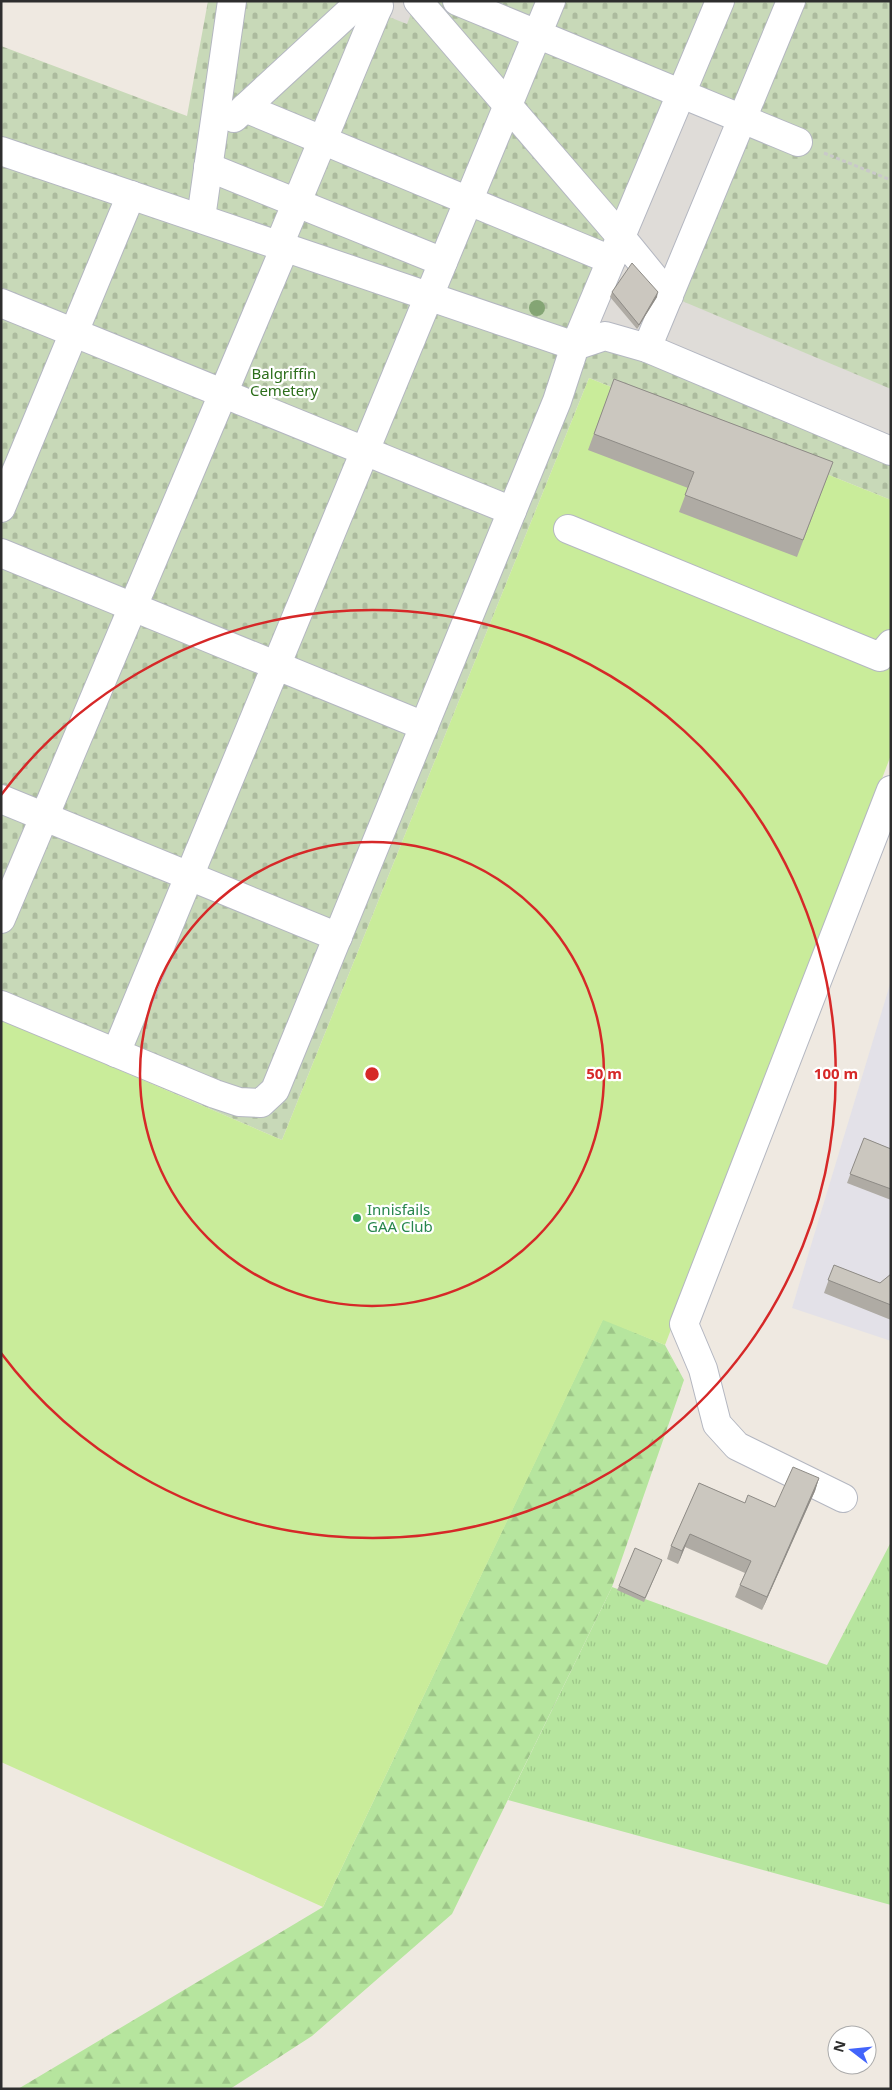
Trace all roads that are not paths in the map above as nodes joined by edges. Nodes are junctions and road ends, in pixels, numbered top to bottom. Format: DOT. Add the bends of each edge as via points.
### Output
graph roads {
  1 [pos="232,1"];
  2 [pos="361,1"];
  3 [pos="377,1"];
  4 [pos="418,1"];
  5 [pos="457,1"];
  6 [pos="552,1"];
  7 [pos="720,1"];
  8 [pos="791,1"];
  9 [pos="537,36"];
  10 [pos="681,95"];
  11 [pos="508,106"];
  12 [pos="245,108"];
  13 [pos="742,120"];
  14 [pos="212,138"];
  15 [pos="323,140"];
  16 [pos="798,142"];
  17 [pos="1,151"];
  18 [pos="208,167"];
  19 [pos="131,195"];
  20 [pos="469,201"];
  21 [pos="297,203"];
  22 [pos="201,218"];
  23 [pos="282,246"];
  24 [pos="616,248"];
  25 [pos="443,262"];
  26 [pos="429,296"];
  27 [pos="668,296"];
  28 [pos="1,303"];
  29 [pos="74,333"];
  30 [pos="575,346"];
  31 [pos="647,348"];
  32 [pos="223,394"];
  33 [pos="365,451"];
  34 [pos="891,451"];
  35 [pos="1,508"];
  36 [pos="512,511"];
  37 [pos="568,529"];
  38 [pos="1,553"];
  39 [pos="133,607"];
  40 [pos="891,644"];
  41 [pos="276,665"];
  42 [pos="424,726"];
  43 [pos="891,790"];
  44 [pos="1,799"];
  45 [pos="44,816"];
  46 [pos="189,876"];
  47 [pos="1,918"];
  48 [pos="338,937"];
  49 [pos="1,1005"];
  50 [pos="116,1053"];
  51 [pos="843,1498"];
  1 -- 14 [label="lane"];
  2 -- 12 [label="lane"];
  3 -- 15 [label="lane" via="379,6"];
  4 -- 11 [label="lane"];
  5 -- 9 [label="lane"];
  6 -- 9 [label="lane"];
  7 -- 10 [label="lane"];
  8 -- 13 [label="lane"];
  9 -- 10 [label="lane"];
  9 -- 11 [label="lane"];
  10 -- 13 [label="lane"];
  10 -- 24 [label="lane"];
  11 -- 20 [label="lane"];
  11 -- 24 [label="lane"];
  12 -- 14 [label="lane"];
  12 -- 15 [label="lane"];
  13 -- 16 [label="lane"];
  13 -- 27 [label="lane"];
  14 -- 18 [label="lane"];
  15 -- 20 [label="lane"];
  15 -- 21 [label="lane"];
  17 -- 19 [label="lane"];
  18 -- 21 [label="lane"];
  18 -- 22 [label="lane"];
  19 -- 22 [label="lane"];
  19 -- 29 [label="lane"];
  20 -- 24 [label="lane"];
  20 -- 25 [label="lane"];
  21 -- 23 [label="lane"];
  21 -- 25 [label="lane"];
  22 -- 23 [label="lane"];
  23 -- 26 [label="lane"];
  23 -- 32 [label="lane"];
  24 -- 27 [label="lane"];
  24 -- 30 [label="lane"];
  25 -- 26 [label="lane"];
  26 -- 30 [label="lane"];
  26 -- 33 [label="lane"];
  27 -- 31 [label="lane"];
  28 -- 29 [label="lane"];
  29 -- 32 [label="lane"];
  29 -- 35 [label="lane"];
  30 -- 31 [label="lane" via="605,336"];
  30 -- 36 [label="lane" via="557,402"];
  31 -- 34 [label="lane"];
  32 -- 33 [label="lane"];
  32 -- 39 [label="lane"];
  33 -- 36 [label="lane"];
  33 -- 41 [label="lane"];
  36 -- 42 [label="lane"];
  37 -- 40 [label="lane" via="880,657"];
  38 -- 39 [label="lane"];
  39 -- 41 [label="lane"];
  39 -- 45 [label="lane"];
  41 -- 42 [label="lane"];
  41 -- 46 [label="lane"];
  42 -- 48 [label="lane"];
  43 -- 51 [label="lane" via="684,1324 703,1369 717,1424 737,1446"];
  44 -- 45 [label="lane"];
  45 -- 46 [label="lane"];
  45 -- 47 [label="lane"];
  46 -- 48 [label="lane"];
  46 -- 50 [label="lane"];
  48 -- 50 [label="lane" via="275,1090 261,1102 239,1102 215,1094"];
  49 -- 50 [label="lane"];
}
